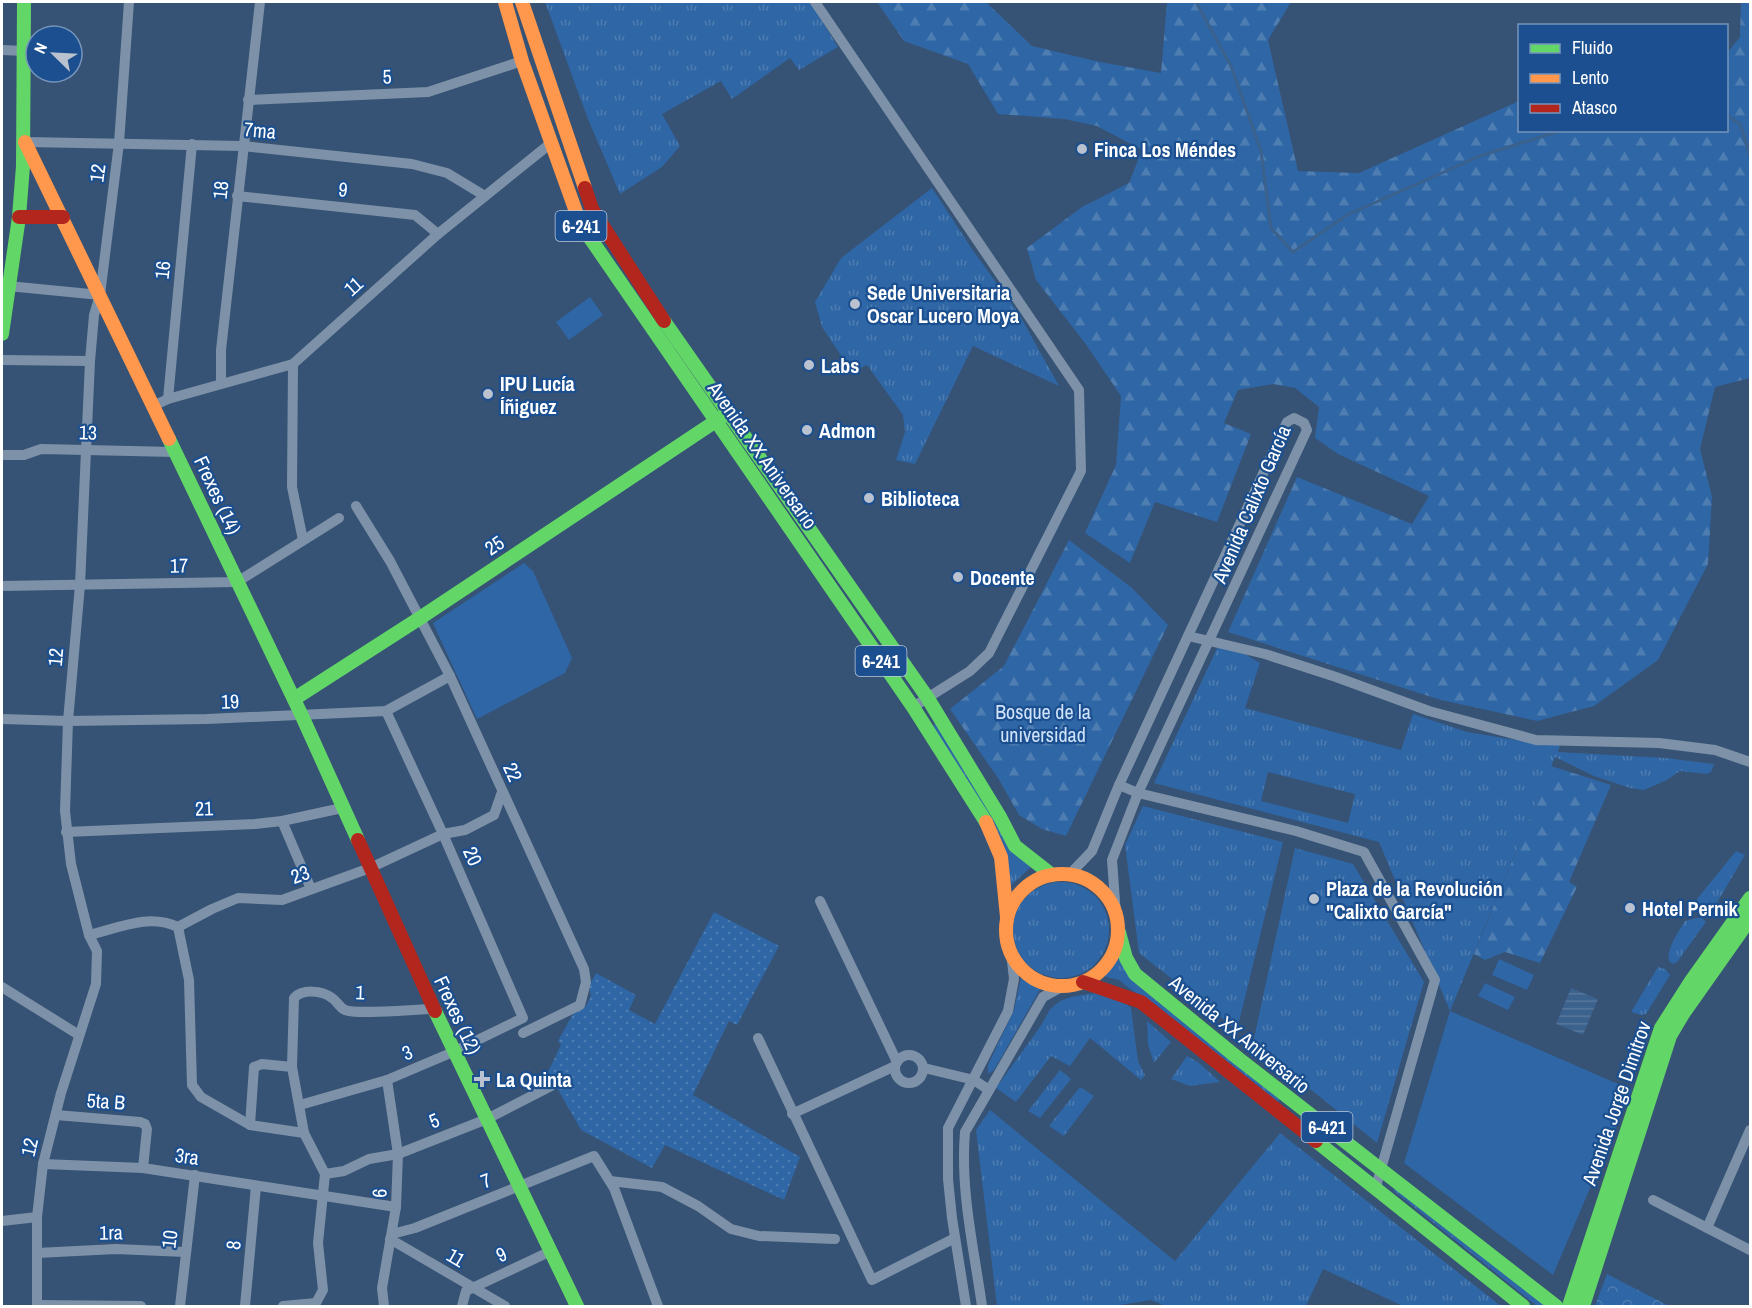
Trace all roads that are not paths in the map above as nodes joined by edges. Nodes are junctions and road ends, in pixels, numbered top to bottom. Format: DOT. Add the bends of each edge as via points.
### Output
graph roads {
  1 [pos="24,2"];
  2 [pos="129,2"];
  3 [pos="260,2"];
  4 [pos="505,2"];
  5 [pos="522,2"];
  6 [pos="815,2"];
  7 [pos="24,24"];
  8 [pos="2,50"];
  9 [pos="24,51"];
  10 [pos="522,61"];
  11 [pos="25,84"];
  12 [pos="248,100"];
  13 [pos="25,142"];
  14 [pos="119,143"];
  15 [pos="550,143"];
  16 [pos="192,144"];
  17 [pos="243,146"];
  18 [pos="237,196"];
  19 [pos="484,196"];
  20 [pos="19,217"];
  21 [pos="63,217"];
  22 [pos="438,234"];
  23 [pos="8,286"];
  24 [pos="100,295"];
  25 [pos="2,334"];
  26 [pos="2,360"];
  27 [pos="90,361"];
  28 [pos="293,364"];
  29 [pos="221,383"];
  30 [pos="168,399"];
  31 [pos="153,406"];
  32 [pos="722,417"];
  33 [pos="86,450"];
  34 [pos="176,452"];
  35 [pos="2,455"];
  36 [pos="356,506"];
  37 [pos="339,518"];
  38 [pos="303,540"];
  39 [pos="237,582"];
  40 [pos="80,585"];
  41 [pos="2,586"];
  42 [pos="420,618"];
  43 [pos="1188,636"];
  44 [pos="1209,642"];
  45 [pos="450,676"];
  46 [pos="927,698"];
  47 [pos="294,699"];
  48 [pos="913,707"];
  49 [pos="386,711"];
  50 [pos="302,716"];
  51 [pos="2,719"];
  52 [pos="68,721"];
  53 [pos="1750,762"];
  54 [pos="1119,785"];
  55 [pos="502,792"];
  56 [pos="1138,792"];
  57 [pos="342,808"];
  58 [pos="282,821"];
  59 [pos="66,832"];
  60 [pos="443,834"];
  61 [pos="370,868"];
  62 [pos="1071,873"];
  63 [pos="1052,875"];
  64 [pos="311,889"];
  65 [pos="1750,898"];
  66 [pos="820,901"];
  67 [pos="1116,915"];
  68 [pos="1007,917"];
  69 [pos="1750,920"];
  70 [pos="178,927"];
  71 [pos="1119,932"];
  72 [pos="89,935"];
  73 [pos="1011,952"];
  74 [pos="1083,982"];
  75 [pos="1063,986"];
  76 [pos="2,987"];
  77 [pos="433,1009"];
  78 [pos="523,1018"];
  79 [pos="524,1033"];
  80 [pos="79,1035"];
  81 [pos="758,1038"];
  82 [pos="453,1052"];
  83 [pos="896,1064"];
  84 [pos="292,1067"];
  85 [pos="924,1068"];
  86 [pos="387,1080"];
  87 [pos="974,1080"];
  88 [pos="551,1086"];
  89 [pos="989,1090"];
  90 [pos="300,1105"];
  91 [pos="792,1114"];
  92 [pos="56,1115"];
  93 [pos="487,1119"];
  94 [pos="250,1125"];
  95 [pos="1750,1130"];
  96 [pos="304,1133"];
  97 [pos="398,1154"];
  98 [pos="43,1164"];
  99 [pos="143,1168"];
  100 [pos="1382,1170"];
  101 [pos="325,1174"];
  102 [pos="195,1175"];
  103 [pos="610,1181"];
  104 [pos="256,1186"];
  105 [pos="519,1186"];
  106 [pos="1375,1190"];
  107 [pos="324,1195"];
  108 [pos="1653,1200"];
  109 [pos="396,1206"];
  110 [pos="37,1217"];
  111 [pos="2,1221"];
  112 [pos="1707,1228"];
  113 [pos="391,1237"];
  114 [pos="956,1238"];
  115 [pos="835,1239"];
  116 [pos="1750,1250"];
  117 [pos="551,1251"];
  118 [pos="185,1252"];
  119 [pos="38,1253"];
  120 [pos="469,1289"];
  121 [pos="37,1306"];
  122 [pos="141,1306"];
  123 [pos="180,1306"];
  124 [pos="245,1306"];
  125 [pos="283,1306"];
  126 [pos="384,1306"];
  127 [pos="462,1306"];
  128 [pos="505,1306"];
  129 [pos="577,1306"];
  130 [pos="658,1306"];
  131 [pos="966,1306"];
  132 [pos="982,1306"];
  133 [pos="1523,1306"];
  134 [pos="1556,1306"];
  135 [pos="1569,1306"];
  136 [pos="1583,1306"];
  1 -- 7 [label="main road"];
  2 -- 14 [label="street, 12"];
  3 -- 12 [label="street, 18"];
  4 -- 10 [label="main road, Avenida XX Aniversario / 6-241"];
  5 -- 32 [label="main road, Avenida XX Aniversario / 6-241" via="592,209"];
  6 -- 46 [label="street" via="1079,390 1081,471 989,652 970,671"];
  8 -- 9 [label="street"];
  10 -- 12 [label="street, 5" via="428,92"];
  10 -- 15 [label="main road, Avenida XX Aniversario / 6-241"];
  11 -- 13 [label="main road"];
  12 -- 17 [label="street, 18"];
  13 -- 14 [label="street, 7ma"];
  13 -- 20 [label="main road"];
  13 -- 21 [label="main road, Frexes (14)"];
  14 -- 16 [label="street, 7ma"];
  14 -- 24 [label="street, 12"];
  15 -- 19 [label="street, 11"];
  15 -- 32 [label="main road, Avenida XX Aniversario / 6-241" via="580,223"];
  16 -- 17 [label="street, 7ma"];
  16 -- 30 [label="street, 16"];
  17 -- 18 [label="street, 18"];
  17 -- 19 [label="street, 7ma" via="412,164 447,173"];
  18 -- 22 [label="street, 9" via="415,214"];
  18 -- 29 [label="street, 18"];
  19 -- 22 [label="street, 11"];
  20 -- 21 [label="main road"];
  20 -- 23 [label="main road"];
  21 -- 24 [label="main road, Frexes (14)"];
  22 -- 28 [label="street, 11"];
  23 -- 24 [label="street"];
  23 -- 25 [label="main road"];
  24 -- 27 [label="street, 12"];
  24 -- 31 [label="main road, Frexes (14)"];
  26 -- 27 [label="street"];
  27 -- 33 [label="street, 12"];
  28 -- 29 [label="street, 11"];
  28 -- 38 [label="street" via="292,487"];
  29 -- 30 [label="street, 11"];
  30 -- 31 [label="street, 11"];
  31 -- 34 [label="main road, Frexes (14)"];
  32 -- 42 [label="main road, 25"];
  32 -- 46 [label="main road, Avenida XX Aniversario / 6-241"];
  32 -- 48 [label="main road, Avenida XX Aniversario / 6-241"];
  33 -- 34 [label="street, 13"];
  33 -- 35 [label="street, 13" via="41,449 24,456"];
  33 -- 40 [label="street, 12"];
  34 -- 39 [label="main road, Frexes (14)"];
  36 -- 42 [label="street, 22"];
  37 -- 38 [label="street"];
  38 -- 39 [label="street"];
  39 -- 40 [label="street, 17"];
  39 -- 47 [label="main road, Frexes (14)"];
  40 -- 41 [label="street, 17"];
  40 -- 52 [label="street, 12"];
  42 -- 45 [label="street, 22"];
  42 -- 47 [label="main road, 25"];
  43 -- 44 [label="street"];
  43 -- 44 [label="street, Avenida Calixto García" via="1287,422 1294,418 1304,423 1307,430"];
  43 -- 54 [label="street, Avenida Calixto García"];
  44 -- 53 [label="street" via="1265,654 1429,711 1536,740 1659,743 1715,750"];
  44 -- 56 [label="street, Avenida Calixto García"];
  45 -- 49 [label="street, 19"];
  45 -- 55 [label="street, 22"];
  46 -- 48 [label="street"];
  46 -- 63 [label="main road, Avenida XX Aniversario / 6-241" via="1015,846"];
  47 -- 50 [label="main road, Frexes (14)"];
  48 -- 68 [label="main road, Avenida XX Aniversario / 6-241" via="991,831 1001,857"];
  49 -- 50 [label="street, 19"];
  49 -- 60 [label="street, 20"];
  50 -- 52 [label="street, 19"];
  50 -- 57 [label="main road, Frexes (14)"];
  51 -- 52 [label="street, 19"];
  52 -- 59 [label="street, 12"];
  54 -- 56 [label="street"];
  54 -- 62 [label="street, Avenida Calixto García" via="1092,851"];
  55 -- 60 [label="street, 23" via="494,815 465,830"];
  55 -- 79 [label="street, 22" via="584,969 586,982 580,1005"];
  56 -- 67 [label="street, Avenida Calixto García" via="1112,860"];
  56 -- 100 [label="street" via="1364,852 1435,980"];
  57 -- 58 [label="street, 21"];
  57 -- 61 [label="main road, Frexes (14)"];
  58 -- 59 [label="street, 21"];
  58 -- 64 [label="street"];
  59 -- 72 [label="street, 12"];
  60 -- 61 [label="street, 23"];
  60 -- 78 [label="street, 20"];
  61 -- 64 [label="street, 23"];
  61 -- 77 [label="main road, Frexes (12)"];
  62 -- 63 [label="main road"];
  62 -- 67 [label="main road, Avenida XX Aniversario / 6-421" via="1089,879 1105,892"];
  63 -- 68 [label="main road" via="1031,882 1016,897"];
  64 -- 70 [label="street, 23" via="282,900 238,898"];
  65 -- 135 [label="main road, Avenida Jorge Dimitrov" via="1660,1028"];
  66 -- 83 [label="street"];
  67 -- 71 [label="main road, Avenida XX Aniversario / 6-421"];
  68 -- 73 [label="main road, Avenida XX Aniversario" via="1006,935"];
  69 -- 136 [label="main road, Avenida Jorge Dimitrov" via="1670,1036"];
  70 -- 72 [label="street" via="155,920"];
  70 -- 94 [label="street" via="189,980 192,1085 201,1097"];
  71 -- 74 [label="main road" via="1114,953 1101,970"];
  71 -- 100 [label="main road, Avenida XX Aniversario / 6-421" via="1135,974"];
  72 -- 80 [label="street, 12" via="97,951 96,984"];
  73 -- 75 [label="main road" via="1032,977"];
  73 -- 87 [label="street, Avenida XX Aniversario" via="1014,979 1008,1011"];
  74 -- 75 [label="main road"];
  74 -- 106 [label="main road, Avenida XX Aniversario / 6-421" via="1141,1002"];
  75 -- 89 [label="street" via="1043,997"];
  76 -- 80 [label="street"];
  77 -- 82 [label="main road, Frexes (12)"];
  77 -- 84 [label="street, 1" via="347,1011 326,995 299,992 294,998"];
  78 -- 82 [label="street, 3"];
  80 -- 92 [label="street, 12"];
  81 -- 91 [label="street"];
  82 -- 86 [label="street, 3"];
  82 -- 93 [label="main road, Frexes (12)"];
  83 -- 85 [label="street" via="904,1055 914,1055"];
  83 -- 85 [label="street" via="896,1075 906,1083 919,1080"];
  83 -- 91 [label="street"];
  84 -- 90 [label="street"];
  84 -- 94 [label="street" via="254,1067"];
  85 -- 87 [label="street"];
  86 -- 90 [label="street, 3"];
  86 -- 97 [label="street, 6"];
  87 -- 89 [label="street"];
  87 -- 114 [label="street, Avenida XX Aniversario" via="948,1128 948,1179"];
  88 -- 93 [label="street, 5"];
  89 -- 132 [label="street" via="964,1132 963,1156"];
  90 -- 96 [label="street"];
  91 -- 114 [label="street" via="872,1280"];
  92 -- 98 [label="street, 12"];
  92 -- 99 [label="street, 5ta B" via="145,1124"];
  93 -- 97 [label="street, 5"];
  93 -- 105 [label="main road, Frexes (12)"];
  94 -- 96 [label="street"];
  95 -- 112 [label="street"];
  96 -- 101 [label="street"];
  97 -- 101 [label="street, 5"];
  97 -- 109 [label="street, 6"];
  98 -- 99 [label="street, 3ra"];
  98 -- 110 [label="street, 12"];
  99 -- 102 [label="street, 3ra"];
  100 -- 106 [label="street"];
  100 -- 134 [label="main road, Avenida XX Aniversario / 6-421"];
  101 -- 107 [label="street"];
  102 -- 104 [label="street, 3ra"];
  102 -- 118 [label="street, 10"];
  103 -- 105 [label="street, 7" via="594,1156"];
  103 -- 115 [label="street" via="662,1186 731,1229 759,1236"];
  103 -- 130 [label="street"];
  104 -- 107 [label="street, 3ra"];
  104 -- 124 [label="street, 8"];
  105 -- 113 [label="street, 7"];
  105 -- 117 [label="main road, Frexes (12)"];
  106 -- 133 [label="main road, Avenida XX Aniversario / 6-421"];
  107 -- 109 [label="street"];
  107 -- 125 [label="street" via="318,1243 324,1290 316,1303"];
  108 -- 112 [label="street"];
  109 -- 113 [label="street, 6"];
  110 -- 111 [label="street"];
  110 -- 119 [label="street, 12"];
  112 -- 116 [label="street"];
  113 -- 120 [label="street, 11"];
  113 -- 126 [label="street, 6" via="382,1288"];
  114 -- 131 [label="street, Avenida XX Aniversario"];
  117 -- 120 [label="street, 9"];
  117 -- 129 [label="main road, Frexes (12)"];
  118 -- 119 [label="street, 1ra" via="116,1249"];
  118 -- 123 [label="street, 10"];
  119 -- 121 [label="street, 12"];
  120 -- 127 [label="street"];
  120 -- 128 [label="street, 11"];
  121 -- 122 [label="street"];
}
